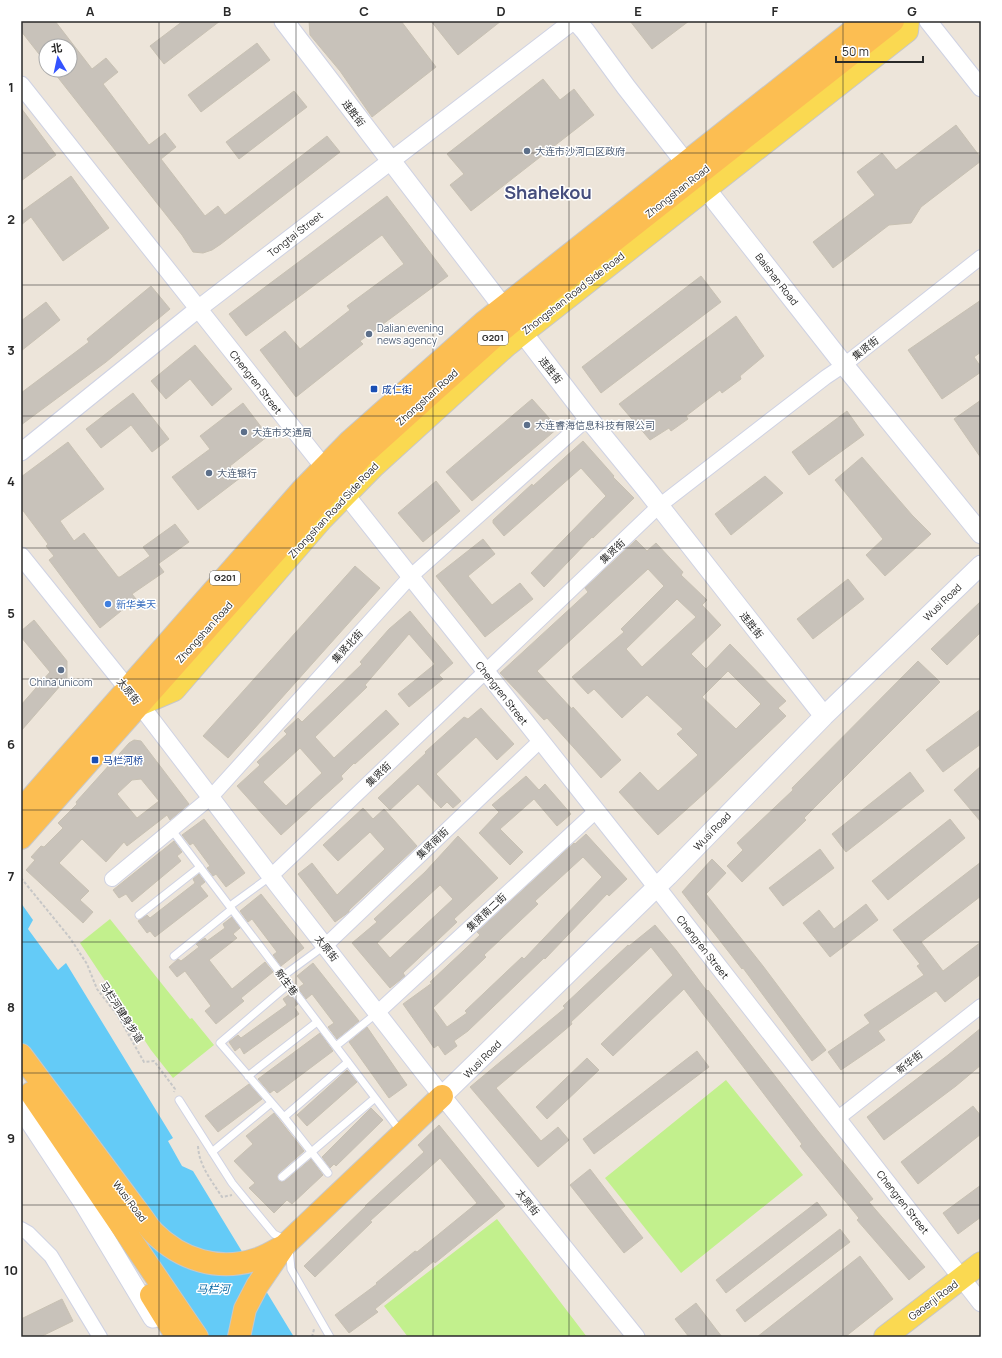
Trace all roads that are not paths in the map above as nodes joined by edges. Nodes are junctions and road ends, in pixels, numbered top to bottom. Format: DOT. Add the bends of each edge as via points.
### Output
graph roads {
  1 [pos="284,21"];
  2 [pos="575,21"];
  3 [pos="865,21"];
  4 [pos="893,21"];
  5 [pos="908,21"];
  6 [pos="928,21"];
  7 [pos="21,85"];
  8 [pos="981,88"];
  9 [pos="390,161"];
  10 [pos="696,176"];
  11 [pos="981,257"];
  12 [pos="198,309"];
  13 [pos="513,320"];
  14 [pos="844,365"];
  15 [pos="588,418"];
  16 [pos="21,452"];
  17 [pos="336,482"];
  18 [pos="659,506"];
  19 [pos="981,534"];
  20 [pos="21,556"];
  21 [pos="981,564"];
  22 [pos="410,576"];
  23 [pos="485,671"];
  24 [pos="134,697"];
  25 [pos="824,716"];
  26 [pos="540,741"];
  27 [pos="79,744"];
  28 [pos="21,791"];
  29 [pos="211,797"];
  30 [pos="21,810"];
  31 [pos="596,811"];
  32 [pos="171,829"];
  33 [pos="21,838"];
  34 [pos="200,867"];
  35 [pos="271,876"];
  36 [pos="112,879"];
  37 [pos="656,887"];
  38 [pos="231,907"];
  39 [pos="139,915"];
  40 [pos="325,946"];
  41 [pos="174,956"];
  42 [pos="283,976"];
  43 [pos="289,984"];
  44 [pos="981,1006"];
  45 [pos="377,1013"];
  46 [pos="317,1022"];
  47 [pos="336,1046"];
  48 [pos="21,1055"];
  49 [pos="348,1062"];
  50 [pos="248,1076"];
  51 [pos="21,1079"];
  52 [pos="442,1096"];
  53 [pos="375,1098"];
  54 [pos="179,1100"];
  55 [pos="271,1103"];
  56 [pos="30,1106"];
  57 [pos="284,1117"];
  58 [pos="837,1119"];
  59 [pos="402,1134"];
  60 [pos="212,1152"];
  61 [pos="311,1152"];
  62 [pos="328,1173"];
  63 [pos="282,1177"];
  64 [pos="21,1230"];
  65 [pos="287,1243"];
  66 [pos="981,1263"];
  67 [pos="962,1278"];
  68 [pos="981,1302"];
  69 [pos="100,1337"];
  70 [pos="165,1337"];
  71 [pos="177,1337"];
  72 [pos="197,1337"];
  73 [pos="239,1337"];
  74 [pos="330,1337"];
  75 [pos="636,1337"];
  76 [pos="885,1337"];
  1 -- 9 [label="main road, 连胜街"];
  2 -- 9 [label="street, Tongtai Street"];
  2 -- 10 [label="main road, Baishan Road"];
  3 -- 10 [label="highway, Zhongshan Road / G201"];
  4 -- 10 [label="highway, Zhongshan Road / G201"];
  5 -- 10 [label="main road, Zhongshan Road Side Road" via="907,31"];
  6 -- 8 [label="street"];
  7 -- 12 [label="street, Chengren Street"];
  9 -- 12 [label="street, Tongtai Street"];
  9 -- 13 [label="main road, 连胜街"];
  10 -- 13 [label="highway, Zhongshan Road / G201"];
  10 -- 13 [label="main road, Zhongshan Road Side Road"];
  10 -- 14 [label="main road, Baishan Road"];
  11 -- 14 [label="street, 集贤街"];
  12 -- 16 [label="street, Tongtai Street"];
  12 -- 17 [label="street, Chengren Street"];
  13 -- 15 [label="main road, 连胜街"];
  13 -- 17 [label="main road, Zhongshan Road Side Road" via="374,466"];
  13 -- 17 [label="highway, Zhongshan Road / G201" via="483,323 350,441"];
  14 -- 18 [label="street, 集贤街"];
  14 -- 19 [label="main road, Baishan Road"];
  15 -- 18 [label="main road, 连胜街"];
  15 -- 22 [label="street, 集贤北街"];
  17 -- 22 [label="street, Chengren Street"];
  17 -- 24 [label="highway, Zhongshan Road / G201" via="302,490"];
  17 -- 24 [label="main road, Zhongshan Road Side Road" via="322,519 174,690"];
  18 -- 23 [label="street, 集贤街"];
  18 -- 25 [label="main road, 连胜街"];
  20 -- 24 [label="street, 太原街"];
  21 -- 25 [label="main road, Wusi Road"];
  22 -- 23 [label="street, Chengren Street"];
  22 -- 29 [label="street, 集贤北街"];
  23 -- 26 [label="street, Chengren Street"];
  23 -- 35 [label="street, 集贤街"];
  24 -- 27 [label="highway, Zhongshan Road / G201"];
  24 -- 29 [label="street, 太原街"];
  24 -- 33 [label="highway, Zhongshan Road / G201"];
  25 -- 37 [label="main road, Wusi Road"];
  26 -- 31 [label="street, Chengren Street"];
  26 -- 40 [label="street, 集贤南街"];
  27 -- 28 [label="highway"];
  27 -- 30 [label="highway, Zhongshan Road / G201"];
  29 -- 32 [label="street, 集贤北街"];
  29 -- 35 [label="street, 太原街"];
  31 -- 37 [label="street, Chengren Street"];
  31 -- 45 [label="street, 集贤南二街"];
  32 -- 34 [label="lane, 新生巷"];
  32 -- 36 [label="street, 集贤北街"];
  34 -- 38 [label="lane, 新生巷"];
  34 -- 39 [label="lane"];
  35 -- 38 [label="lane"];
  35 -- 40 [label="street, 太原街"];
  37 -- 52 [label="main road, Wusi Road"];
  37 -- 58 [label="street, Chengren Street"];
  38 -- 41 [label="lane"];
  38 -- 42 [label="lane, 新生巷"];
  40 -- 42 [label="lane"];
  40 -- 45 [label="street, 太原街"];
  42 -- 43 [label="lane, 新生巷"];
  43 -- 46 [label="lane, 新生巷"];
  43 -- 50 [label="lane" via="220,1043"];
  44 -- 58 [label="street, 新华街"];
  45 -- 47 [label="lane"];
  45 -- 52 [label="street, 太原街"];
  46 -- 47 [label="lane, 新生巷"];
  46 -- 50 [label="lane"];
  47 -- 49 [label="lane, 新生巷"];
  48 -- 65 [label="highway, Wusi Road" via="134,1208 153,1232 170,1246 190,1258 209,1264 233,1264 258,1259"];
  49 -- 53 [label="lane, 新生巷"];
  49 -- 57 [label="lane"];
  50 -- 55 [label="lane"];
  51 -- 56 [label="highway"];
  52 -- 59 [label="highway"];
  52 -- 75 [label="street, 太原街"];
  53 -- 59 [label="lane, 新生巷"];
  53 -- 61 [label="lane"];
  54 -- 60 [label="lane"];
  55 -- 57 [label="lane"];
  55 -- 60 [label="lane"];
  56 -- 70 [label="main road" via="85,1205"];
  56 -- 71 [label="highway" via="119,1242"];
  56 -- 72 [label="highway"];
  57 -- 61 [label="lane"];
  58 -- 67 [label="street, Chengren Street"];
  59 -- 65 [label="highway"];
  60 -- 65 [label="lane" via="232,1183 274,1234"];
  61 -- 62 [label="lane"];
  61 -- 63 [label="lane"];
  64 -- 69 [label="street" via="28,1233 51,1256"];
  65 -- 73 [label="highway" via="257,1286 245,1309"];
  65 -- 74 [label="lane" via="291,1269"];
  66 -- 67 [label="main road, Gaoerji Road"];
  67 -- 68 [label="street, Chengren Street"];
  67 -- 76 [label="main road, Gaoerji Road"];
}
